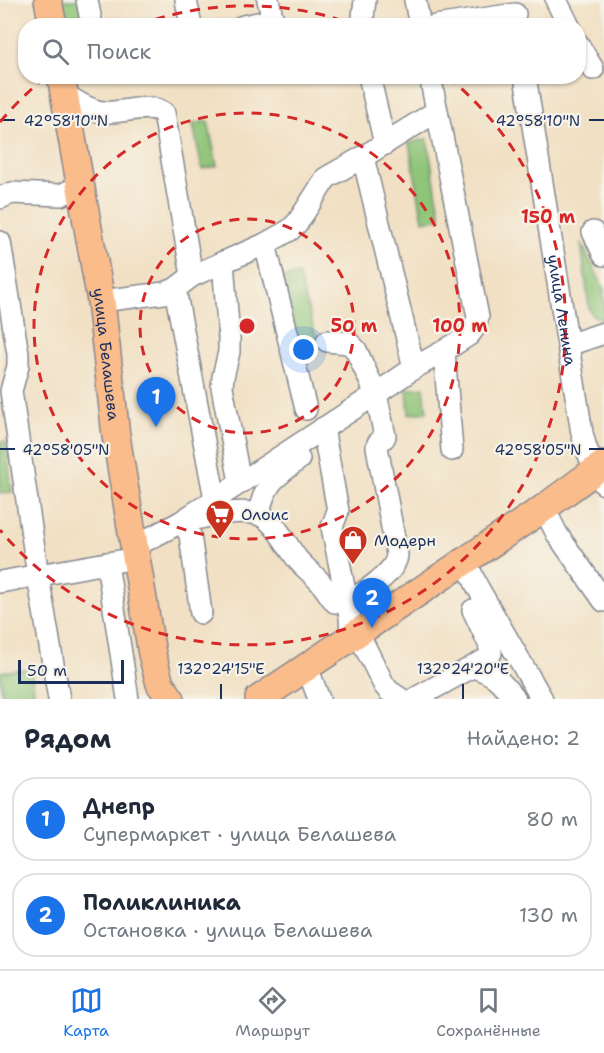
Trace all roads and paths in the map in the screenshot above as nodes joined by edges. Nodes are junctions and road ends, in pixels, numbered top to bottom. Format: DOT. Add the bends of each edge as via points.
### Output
graph roads {
  1 [pos="48,0"];
  2 [pos="87,0"];
  3 [pos="186,0"];
  4 [pos="268,0"];
  5 [pos="365,0"];
  6 [pos="415,0"];
  7 [pos="556,0"];
  8 [pos="515,13"];
  9 [pos="51,18"];
  10 [pos="90,18"];
  11 [pos="189,18"];
  12 [pos="272,18"];
  13 [pos="363,18"];
  14 [pos="418,18"];
  15 [pos="484,18"];
  16 [pos="565,18"];
  17 [pos="586,56"];
  18 [pos="593,69"];
  19 [pos="371,84"];
  20 [pos="432,84"];
  21 [pos="526,84"];
  22 [pos="63,86"];
  23 [pos="437,111"];
  24 [pos="385,144"];
  25 [pos="363,157"];
  26 [pos="82,185"];
  27 [pos="0,198"];
  28 [pos="593,232"];
  29 [pos="0,242"];
  30 [pos="265,244"];
  31 [pos="604,255"];
  32 [pos="223,262"];
  33 [pos="192,276"];
  34 [pos="175,289"];
  35 [pos="101,301"];
  36 [pos="604,333"];
  37 [pos="327,341"];
  38 [pos="568,345"];
  39 [pos="444,351"];
  40 [pos="414,368"];
  41 [pos="376,394"];
  42 [pos="306,409"];
  43 [pos="324,435"];
  44 [pos="452,450"];
  45 [pos="601,473"];
  46 [pos="240,482"];
  47 [pos="215,499"];
  48 [pos="544,508"];
  49 [pos="259,514"];
  50 [pos="179,523"];
  51 [pos="136,552"];
  52 [pos="465,560"];
  53 [pos="107,563"];
  54 [pos="38,576"];
  55 [pos="0,582"];
  56 [pos="604,601"];
  57 [pos="348,603"];
  58 [pos="473,610"];
  59 [pos="201,613"];
  60 [pos="354,635"];
  61 [pos="307,667"];
  62 [pos="474,667"];
  63 [pos="266,697"];
  64 [pos="59,699"];
  65 [pos="128,699"];
  66 [pos="171,699"];
  67 [pos="319,699"];
  68 [pos="401,699"];
  69 [pos="414,699"];
  70 [pos="515,699"];
  71 [pos="542,699"];
  1 -- 9 [label="main road"];
  2 -- 10 [label="street"];
  3 -- 11 [label="street"];
  4 -- 12 [label="street"];
  5 -- 13 [label="street"];
  6 -- 14 [label="street"];
  7 -- 16 [label="street"];
  8 -- 15 [label="street"];
  17 -- 18 [label="street"];
  19 -- 24 [label="street"];
  20 -- 23 [label="street"];
  21 -- 38 [label="street, улица Ленина"];
  22 -- 26 [label="main road, улица Белашева"];
  22 -- 33 [label="street" via="96,111 154,108 164,113"];
  23 -- 24 [label="street"];
  23 -- 39 [label="street" via="478,317 469,335"];
  24 -- 25 [label="street"];
  25 -- 30 [label="street" via="326,178 290,230"];
  25 -- 40 [label="street"];
  26 -- 27 [label="street" via="61,195 12,194"];
  26 -- 35 [label="main road, улица Белашева"];
  28 -- 31 [label="street"];
  29 -- 54 [label="street" via="18,354 11,391"];
  30 -- 32 [label="street"];
  30 -- 42 [label="street"];
  32 -- 33 [label="street"];
  32 -- 46 [label="street" via="229,352 222,387"];
  33 -- 34 [label="street"];
  34 -- 35 [label="street"];
  34 -- 47 [label="street"];
  35 -- 51 [label="main road, улица Белашева" via="116,436"];
  36 -- 38 [label="street"];
  37 -- 41 [label="street" via="349,343 356,350"];
  38 -- 45 [label="street, улица Ленина" via="583,440"];
  39 -- 40 [label="street"];
  39 -- 44 [label="street"];
  40 -- 41 [label="street"];
  41 -- 43 [label="street"];
  41 -- 57 [label="street" via="385,436 377,447 397,560 378,581"];
  43 -- 46 [label="street"];
  43 -- 49 [label="street" via="269,484"];
  43 -- 57 [label="street" via="338,512 332,527"];
  45 -- 48 [label="main road"];
  46 -- 47 [label="street"];
  47 -- 50 [label="street"];
  48 -- 52 [label="main road"];
  48 -- 56 [label="street" via="557,534"];
  49 -- 50 [label="street" via="216,514"];
  49 -- 57 [label="street" via="273,525 335,602"];
  50 -- 51 [label="street"];
  50 -- 59 [label="street" via="190,535"];
  51 -- 53 [label="street"];
  51 -- 66 [label="main road, улица Белашева" via="156,671"];
  52 -- 60 [label="main road"];
  52 -- 71 [label="street"];
  53 -- 54 [label="street"];
  53 -- 65 [label="street"];
  54 -- 55 [label="street"];
  54 -- 64 [label="street"];
  57 -- 60 [label="street"];
  58 -- 62 [label="street" via="491,653"];
  60 -- 61 [label="main road"];
  60 -- 68 [label="street" via="384,685"];
  61 -- 63 [label="main road"];
  61 -- 67 [label="street"];
  62 -- 69 [label="street"];
  62 -- 70 [label="street" via="500,680"];
}
